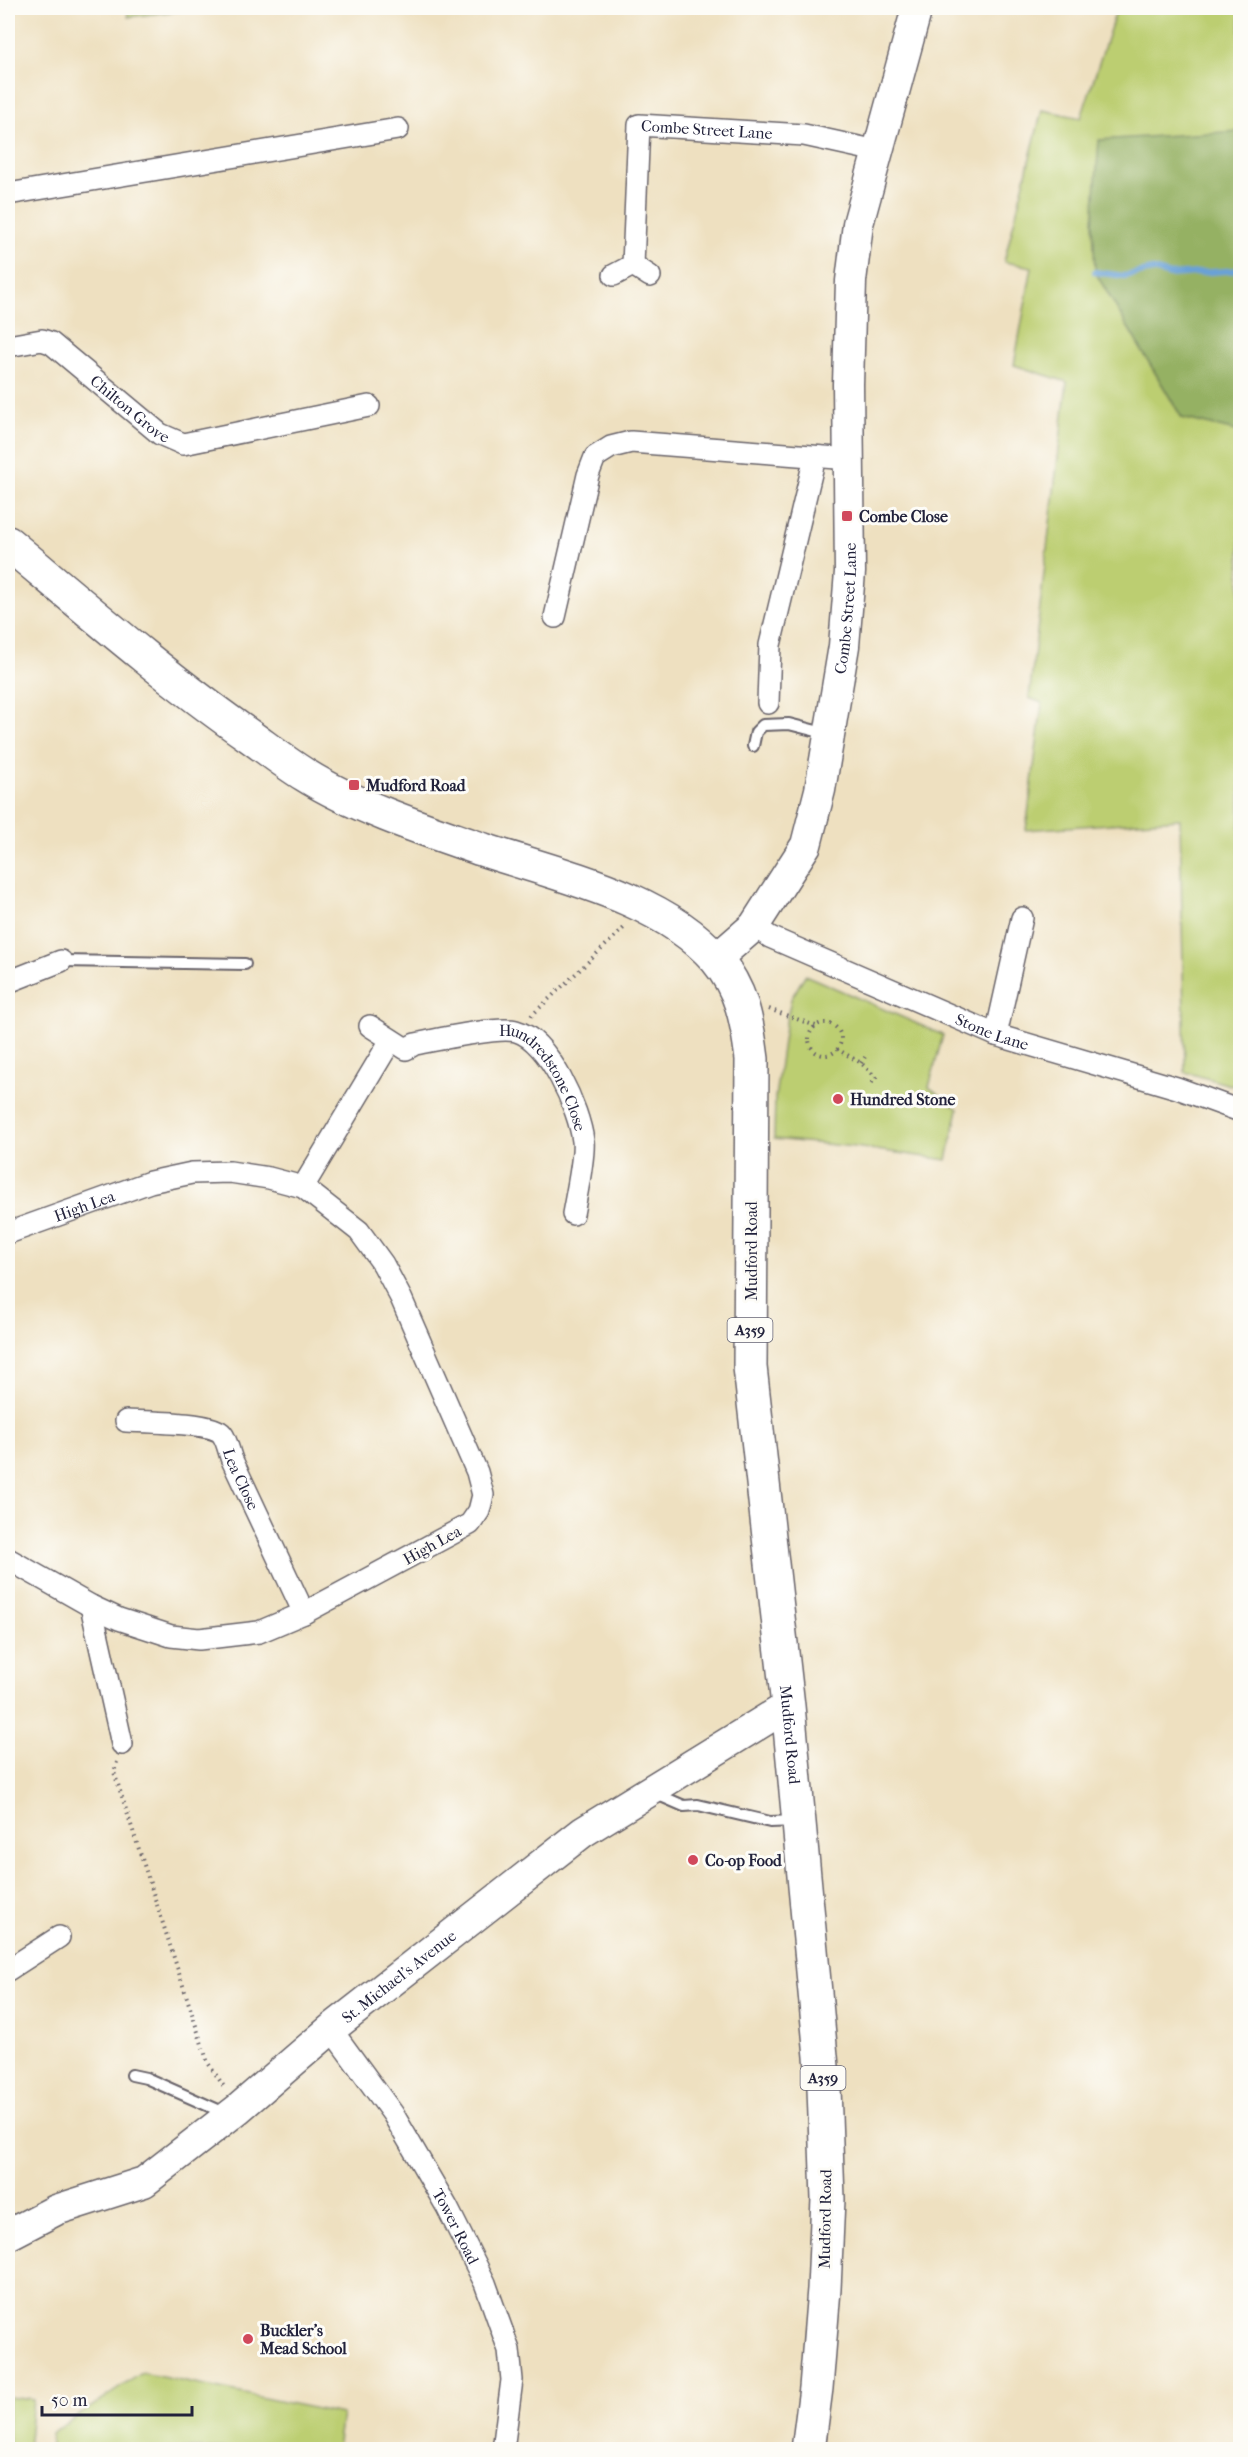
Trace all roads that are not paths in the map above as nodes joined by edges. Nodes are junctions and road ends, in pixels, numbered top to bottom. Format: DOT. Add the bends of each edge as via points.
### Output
graph roads {
  1 [pos="917,8"];
  2 [pos="399,129"];
  3 [pos="877,151"];
  4 [pos="8,194"];
  5 [pos="614,275"];
  6 [pos="8,346"];
  7 [pos="369,406"];
  8 [pos="815,457"];
  9 [pos="850,459"];
  10 [pos="8,543"];
  11 [pos="555,617"];
  12 [pos="768,703"];
  13 [pos="828,735"];
  14 [pos="753,746"];
  15 [pos="1022,918"];
  16 [pos="754,926"];
  17 [pos="716,959"];
  18 [pos="60,961"];
  19 [pos="245,964"];
  20 [pos="8,982"];
  21 [pos="370,1026"];
  22 [pos="996,1035"];
  23 [pos="391,1040"];
  24 [pos="1240,1110"];
  25 [pos="303,1187"];
  26 [pos="573,1214"];
  27 [pos="8,1233"];
  28 [pos="126,1421"];
  29 [pos="8,1559"];
  30 [pos="91,1606"];
  31 [pos="304,1613"];
  32 [pos="788,1706"];
  33 [pos="122,1744"];
  34 [pos="649,1792"];
  35 [pos="799,1821"];
  36 [pos="59,1937"];
  37 [pos="8,1970"];
  38 [pos="332,2029"];
  39 [pos="132,2075"];
  40 [pos="234,2112"];
  41 [pos="8,2235"];
  42 [pos="503,2450"];
  43 [pos="808,2450"];
  1 -- 3 [label="street, Combe Street Lane"];
  2 -- 4 [label="street"];
  3 -- 5 [label="street, Combe Street Lane" via="804,135 639,125 641,271"];
  3 -- 9 [label="street, Combe Street Lane" via="858,224 851,281"];
  6 -- 7 [label="street, Chilton Grove" via="42,340 51,343 160,434 183,444"];
  8 -- 9 [label="street"];
  8 -- 11 [label="street" via="631,442 611,447 595,457 588,475"];
  8 -- 12 [label="street" via="770,645"];
  9 -- 13 [label="street, Combe Street Lane" via="850,572 844,646"];
  10 -- 17 [label="main road, Mudford Road / A359" via="176,683 305,775 399,818 572,877 658,913"];
  13 -- 14 [label="lane" via="789,724 763,725 756,732"];
  13 -- 16 [label="street, Combe Street Lane" via="806,845"];
  15 -- 22 [label="street"];
  16 -- 17 [label="street, Combe Street Lane"];
  16 -- 22 [label="street, Stone Lane" via="770,937"];
  17 -- 32 [label="main road, Mudford Road / A359" via="747,1015 752,1059 750,1367"];
  18 -- 19 [label="lane"];
  18 -- 20 [label="street"];
  21 -- 23 [label="street"];
  22 -- 24 [label="street, Stone Lane"];
  23 -- 25 [label="street"];
  23 -- 26 [label="street, Hundredstone Close" via="406,1049 415,1044 500,1030 515,1031 540,1046 574,1108 584,1143"];
  25 -- 27 [label="street, High Lea" via="230,1172 192,1173 150,1182"];
  25 -- 31 [label="street, High Lea" via="359,1231 383,1264 464,1438 483,1495 470,1524"];
  28 -- 31 [label="street, Lea Close" via="193,1425 214,1428 223,1434"];
  29 -- 30 [label="street, High Lea"];
  30 -- 31 [label="street, High Lea" via="171,1636 199,1639 259,1632"];
  30 -- 33 [label="street"];
  32 -- 34 [label="street, St. Michael's Avenue"];
  32 -- 35 [label="main road, Mudford Road / A359"];
  34 -- 35 [label="lane" via="684,1806 698,1805 770,1822"];
  34 -- 38 [label="street, St. Michael's Avenue" via="583,1832"];
  35 -- 43 [label="main road, Mudford Road / A359" via="824,2088 828,2199 816,2388"];
  36 -- 37 [label="street"];
  38 -- 40 [label="street, St. Michael's Avenue"];
  38 -- 42 [label="street, Tower Road" via="393,2114 485,2283 509,2350 512,2380"];
  39 -- 40 [label="lane"];
  40 -- 41 [label="street, St. Michael's Avenue" via="144,2182 56,2210"];
}
